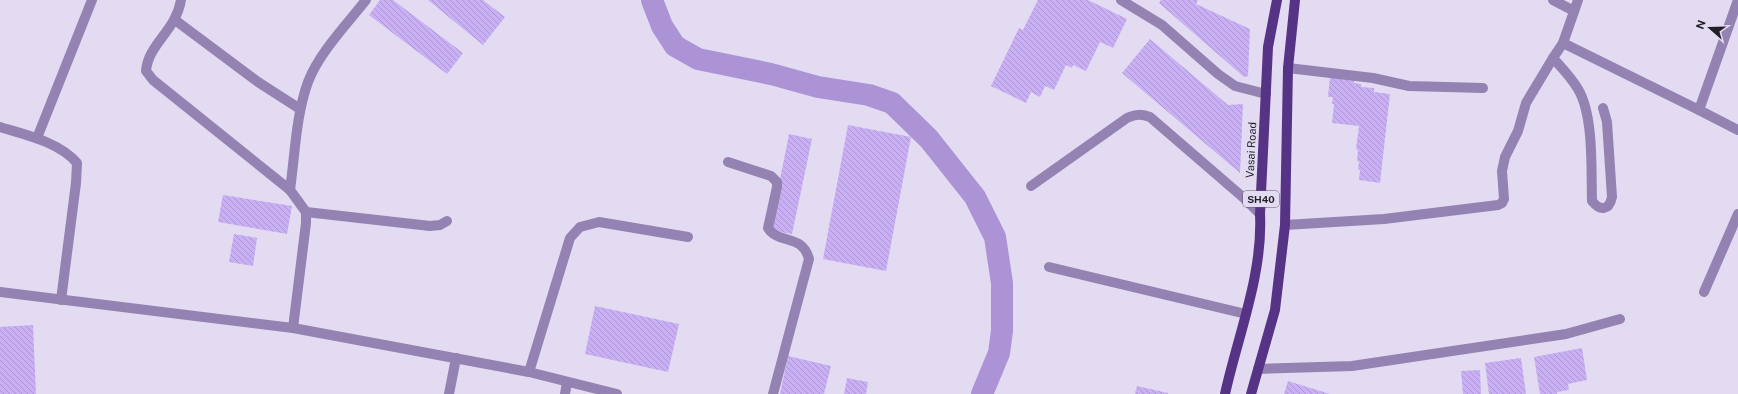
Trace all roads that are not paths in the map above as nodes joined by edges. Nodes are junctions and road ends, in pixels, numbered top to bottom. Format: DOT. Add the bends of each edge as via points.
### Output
graph roads {
  1 [pos="92,0"];
  2 [pos="181,0"];
  3 [pos="366,0"];
  4 [pos="1121,0"];
  5 [pos="1277,0"];
  6 [pos="1295,0"];
  7 [pos="1553,0"];
  8 [pos="1578,0"];
  9 [pos="1738,0"];
  10 [pos="1574,11"];
  11 [pos="175,20"];
  12 [pos="1563,43"];
  13 [pos="1553,58"];
  14 [pos="1288,68"];
  15 [pos="1484,88"];
  16 [pos="1266,94"];
  17 [pos="1602,108"];
  18 [pos="300,109"];
  19 [pos="1699,110"];
  20 [pos="0,127"];
  21 [pos="1738,130"];
  22 [pos="37,138"];
  23 [pos="728,162"];
  24 [pos="1030,186"];
  25 [pos="290,190"];
  26 [pos="306,212"];
  27 [pos="1260,214"];
  28 [pos="1738,214"];
  29 [pos="447,221"];
  30 [pos="1285,225"];
  31 [pos="688,237"];
  32 [pos="1049,267"];
  33 [pos="0,292"];
  34 [pos="1704,292"];
  35 [pos="61,300"];
  36 [pos="1246,314"];
  37 [pos="1620,319"];
  38 [pos="293,328"];
  39 [pos="456,358"];
  40 [pos="1258,369"];
  41 [pos="529,372"];
  42 [pos="567,382"];
  43 [pos="449,394"];
  44 [pos="564,394"];
  45 [pos="617,394"];
  46 [pos="773,394"];
  47 [pos="1225,394"];
  48 [pos="1251,394"];
  1 -- 22 [label="street"];
  2 -- 11 [label="street"];
  3 -- 18 [label="street" via="319,59 308,81"];
  4 -- 16 [label="street" via="1162,25 1235,86"];
  5 -- 16 [label="main road, Vasai Road / SH40" via="1268,48"];
  6 -- 14 [label="main road, SH40"];
  7 -- 10 [label="street"];
  8 -- 10 [label="street"];
  9 -- 19 [label="street"];
  10 -- 12 [label="street"];
  11 -- 18 [label="street" via="258,82"];
  11 -- 25 [label="street" via="149,55 146,71 153,80"];
  12 -- 13 [label="street"];
  12 -- 19 [label="street"];
  13 -- 17 [label="street" via="1578,90 1586,112 1592,201 1597,206 1606,208 1611,204 1612,197 1607,122"];
  13 -- 30 [label="street" via="1526,103 1518,132 1505,157 1502,171 1504,199 1498,205 1384,219"];
  14 -- 15 [label="street" via="1373,78 1409,86"];
  14 -- 30 [label="main road, SH40"];
  16 -- 27 [label="main road, Vasai Road / SH40"];
  18 -- 25 [label="street"];
  19 -- 21 [label="street"];
  20 -- 22 [label="street"];
  22 -- 35 [label="street" via="70,156 77,163"];
  23 -- 46 [label="street" via="771,176 777,187 768,228 771,234 801,244 807,250 809,258"];
  24 -- 27 [label="street" via="1127,118 1142,114 1150,117"];
  25 -- 26 [label="street"];
  26 -- 29 [label="street" via="430,226"];
  26 -- 38 [label="street"];
  27 -- 36 [label="main road, Vasai Road / SH40" via="1258,260"];
  28 -- 34 [label="street"];
  30 -- 40 [label="main road, SH40" via="1275,310"];
  31 -- 41 [label="street" via="599,222 580,227 570,238"];
  32 -- 36 [label="street"];
  33 -- 35 [label="street"];
  35 -- 38 [label="street"];
  36 -- 47 [label="main road, Vasai Road / SH40"];
  37 -- 40 [label="street" via="1566,334 1352,366"];
  38 -- 39 [label="street"];
  39 -- 41 [label="street"];
  39 -- 43 [label="street"];
  40 -- 48 [label="main road, SH40"];
  41 -- 42 [label="street"];
  42 -- 44 [label="street"];
  42 -- 45 [label="street"];
}
